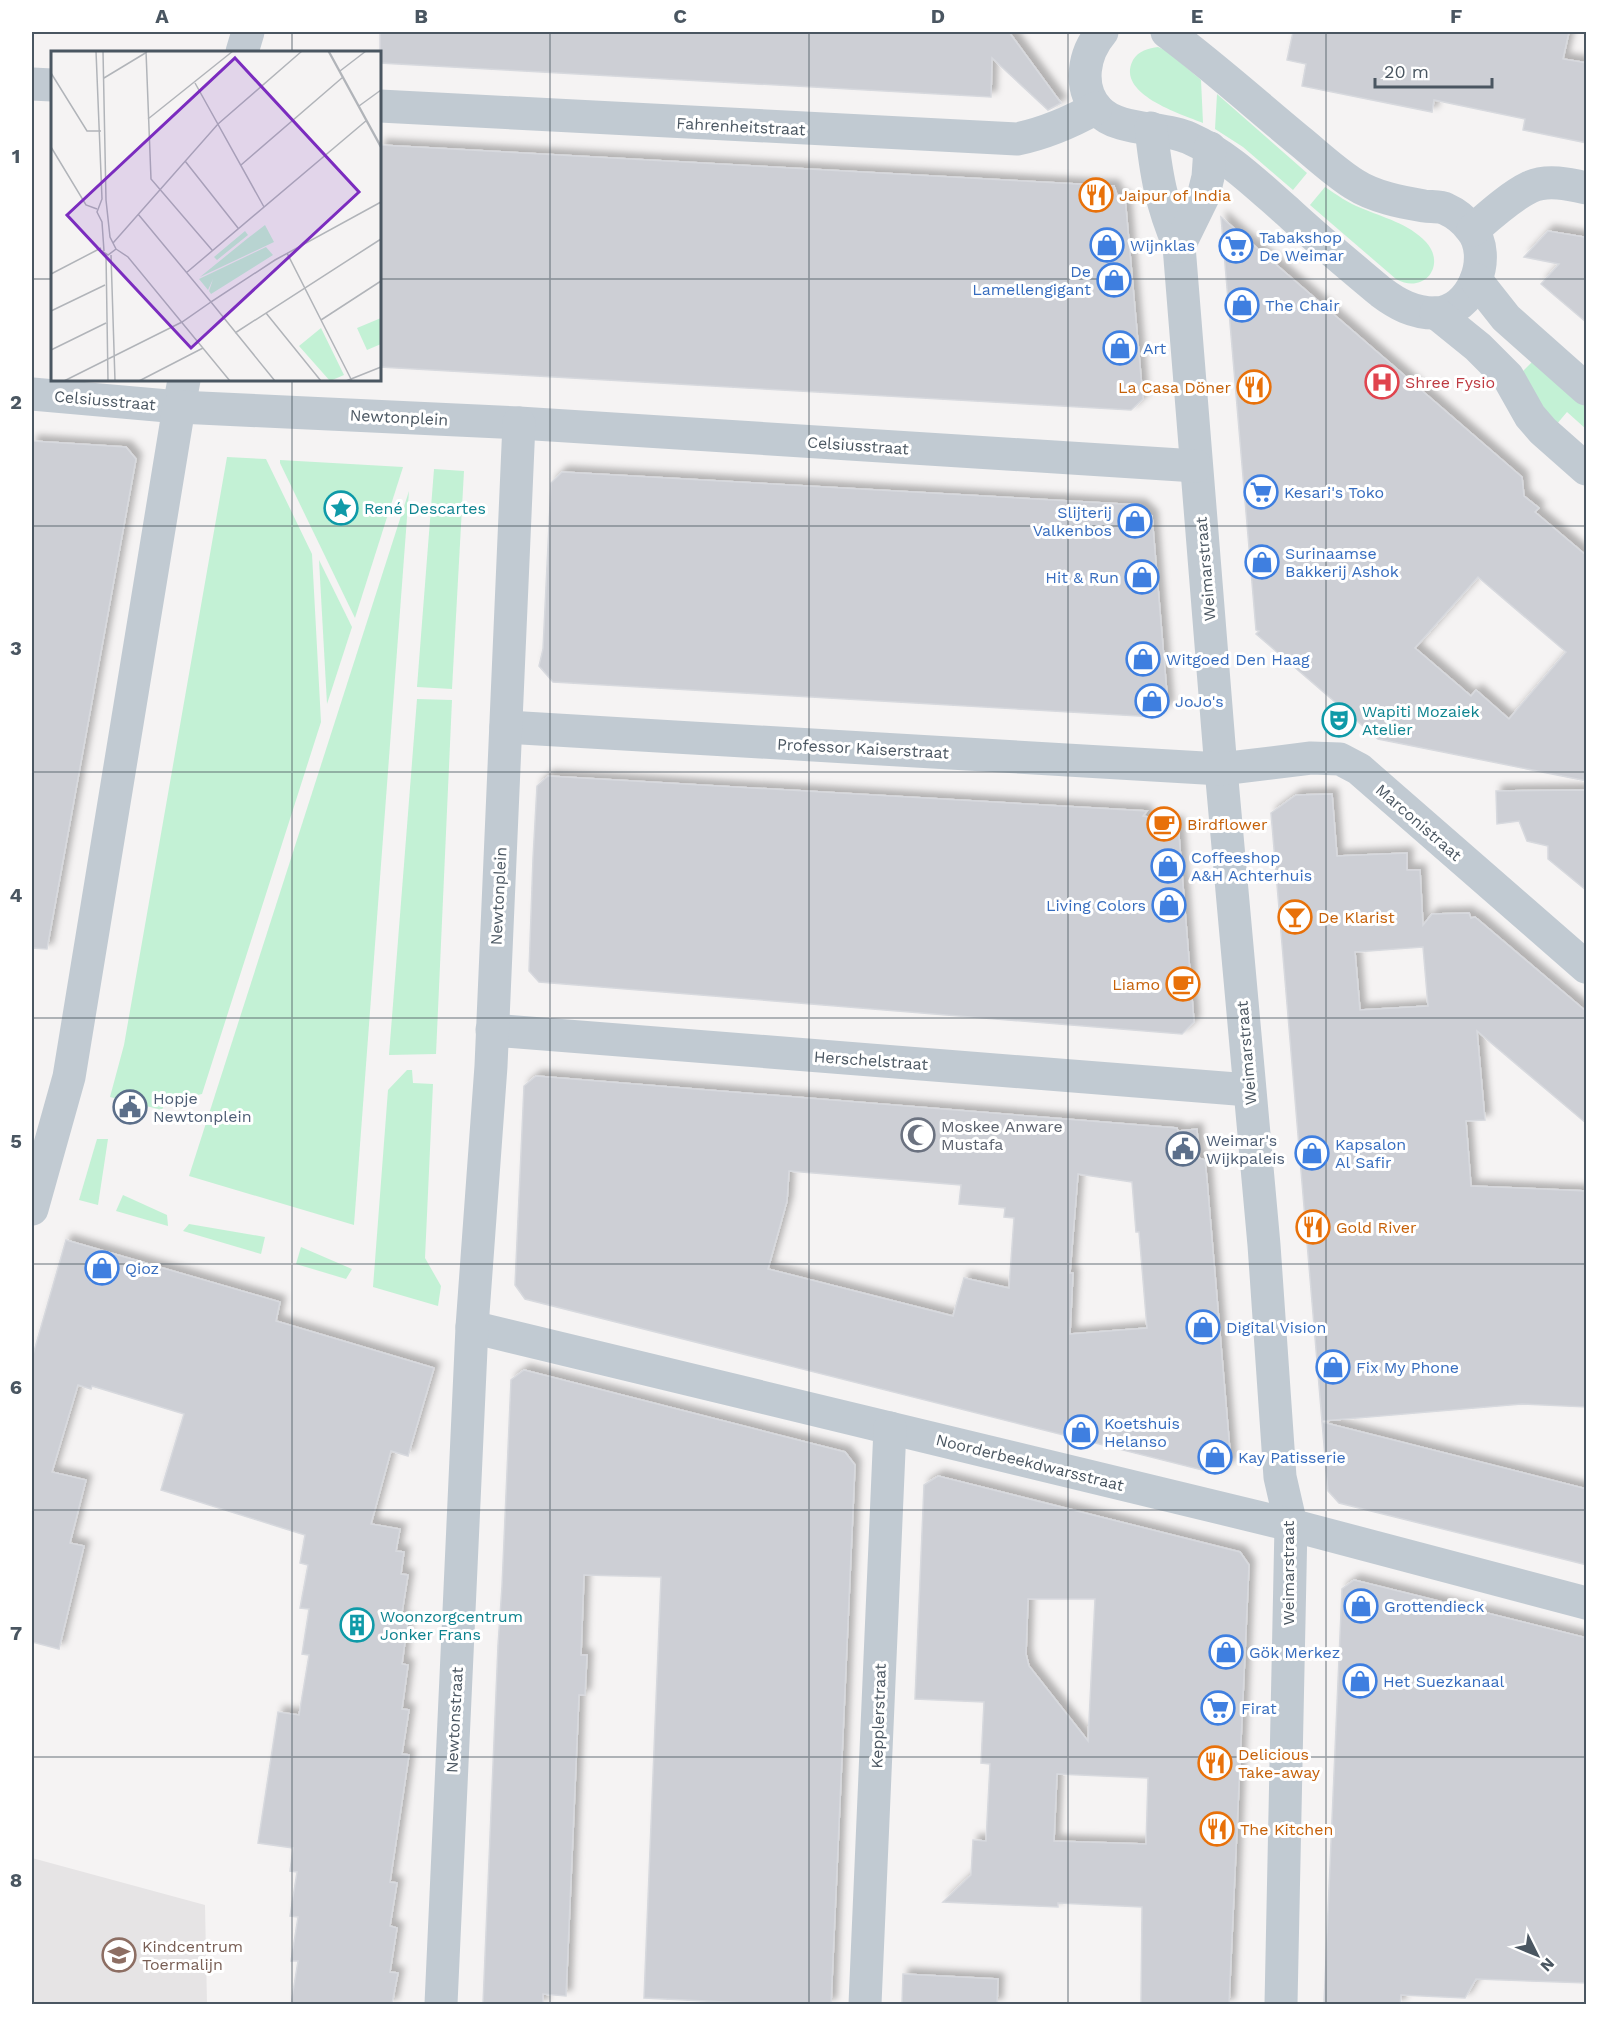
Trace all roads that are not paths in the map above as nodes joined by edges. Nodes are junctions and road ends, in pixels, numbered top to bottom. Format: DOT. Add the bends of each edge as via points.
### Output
graph roads {
  1 [pos="248,32"];
  2 [pos="1167,32"];
  3 [pos="1093,35"];
  4 [pos="1205,47"];
  5 [pos="242,51"];
  6 [pos="32,84"];
  7 [pos="51,85"];
  8 [pos="381,106"];
  9 [pos="1096,108"];
  10 [pos="1151,129"];
  11 [pos="1210,148"];
  12 [pos="1587,188"];
  13 [pos="1473,230"];
  14 [pos="1179,246"];
  15 [pos="1476,280"];
  16 [pos="1436,313"];
  17 [pos="1587,389"];
  18 [pos="182,393"];
  19 [pos="32,394"];
  20 [pos="519,423"];
  21 [pos="1196,466"];
  22 [pos="1587,469"];
  23 [pos="506,727"];
  24 [pos="1221,769"];
  25 [pos="1587,967"];
  26 [pos="492,1030"];
  27 [pos="1249,1090"];
  28 [pos="32,1202"];
  29 [pos="472,1327"];
  30 [pos="890,1428"];
  31 [pos="1291,1525"];
  32 [pos="1587,1603"];
  33 [pos="441,2004"];
  34 [pos="866,2004"];
  35 [pos="1281,2004"];
  1 -- 5 [label="street"];
  2 -- 4 [label="street"];
  3 -- 9 [label="street" via="1084,69 1089,96"];
  4 -- 13 [label="street" via="1271,118 1356,185 1404,203 1444,208"];
  6 -- 7 [label="street"];
  8 -- 9 [label="street, Fahrenheitstraat" via="1017,139 1068,123"];
  9 -- 10 [label="street" via="1114,121"];
  10 -- 11 [label="street" via="1177,134"];
  10 -- 14 [label="street, Weimarstraat" via="1157,181 1166,217"];
  11 -- 14 [label="street" via="1203,197"];
  11 -- 16 [label="street" via="1262,187 1381,292 1413,310"];
  12 -- 13 [label="street" via="1562,183 1530,187"];
  13 -- 15 [label="street" via="1480,250 1481,267"];
  14 -- 21 [label="street, Weimarstraat"];
  15 -- 16 [label="street" via="1466,297 1452,309"];
  15 -- 17 [label="street" via="1506,318"];
  16 -- 22 [label="street" via="1478,346 1508,377 1543,431"];
  18 -- 19 [label="street, Celsiusstraat"];
  18 -- 20 [label="street, Newtonplein"];
  18 -- 28 [label="street" via="69,1077"];
  20 -- 21 [label="street, Celsiusstraat"];
  20 -- 23 [label="street, Newtonplein"];
  21 -- 24 [label="street, Weimarstraat"];
  23 -- 24 [label="street, Professor Kaiserstraat"];
  23 -- 26 [label="street, Newtonplein"];
  24 -- 25 [label="street, Marconistraat" via="1311,758 1340,759 1359,769"];
  24 -- 27 [label="street, Weimarstraat"];
  26 -- 27 [label="street, Herschelstraat"];
  26 -- 29 [label="street, Newtonplein"];
  27 -- 31 [label="street, Weimarstraat" via="1280,1477"];
  29 -- 30 [label="street, Noorderbeekdwarsstraat"];
  29 -- 33 [label="street, Newtonstraat"];
  30 -- 31 [label="street, Noorderbeekdwarsstraat"];
  30 -- 34 [label="street, Kepplerstraat"];
  31 -- 32 [label="street, Noorderbeekdwarsstraat"];
  31 -- 35 [label="street, Weimarstraat"];
}
